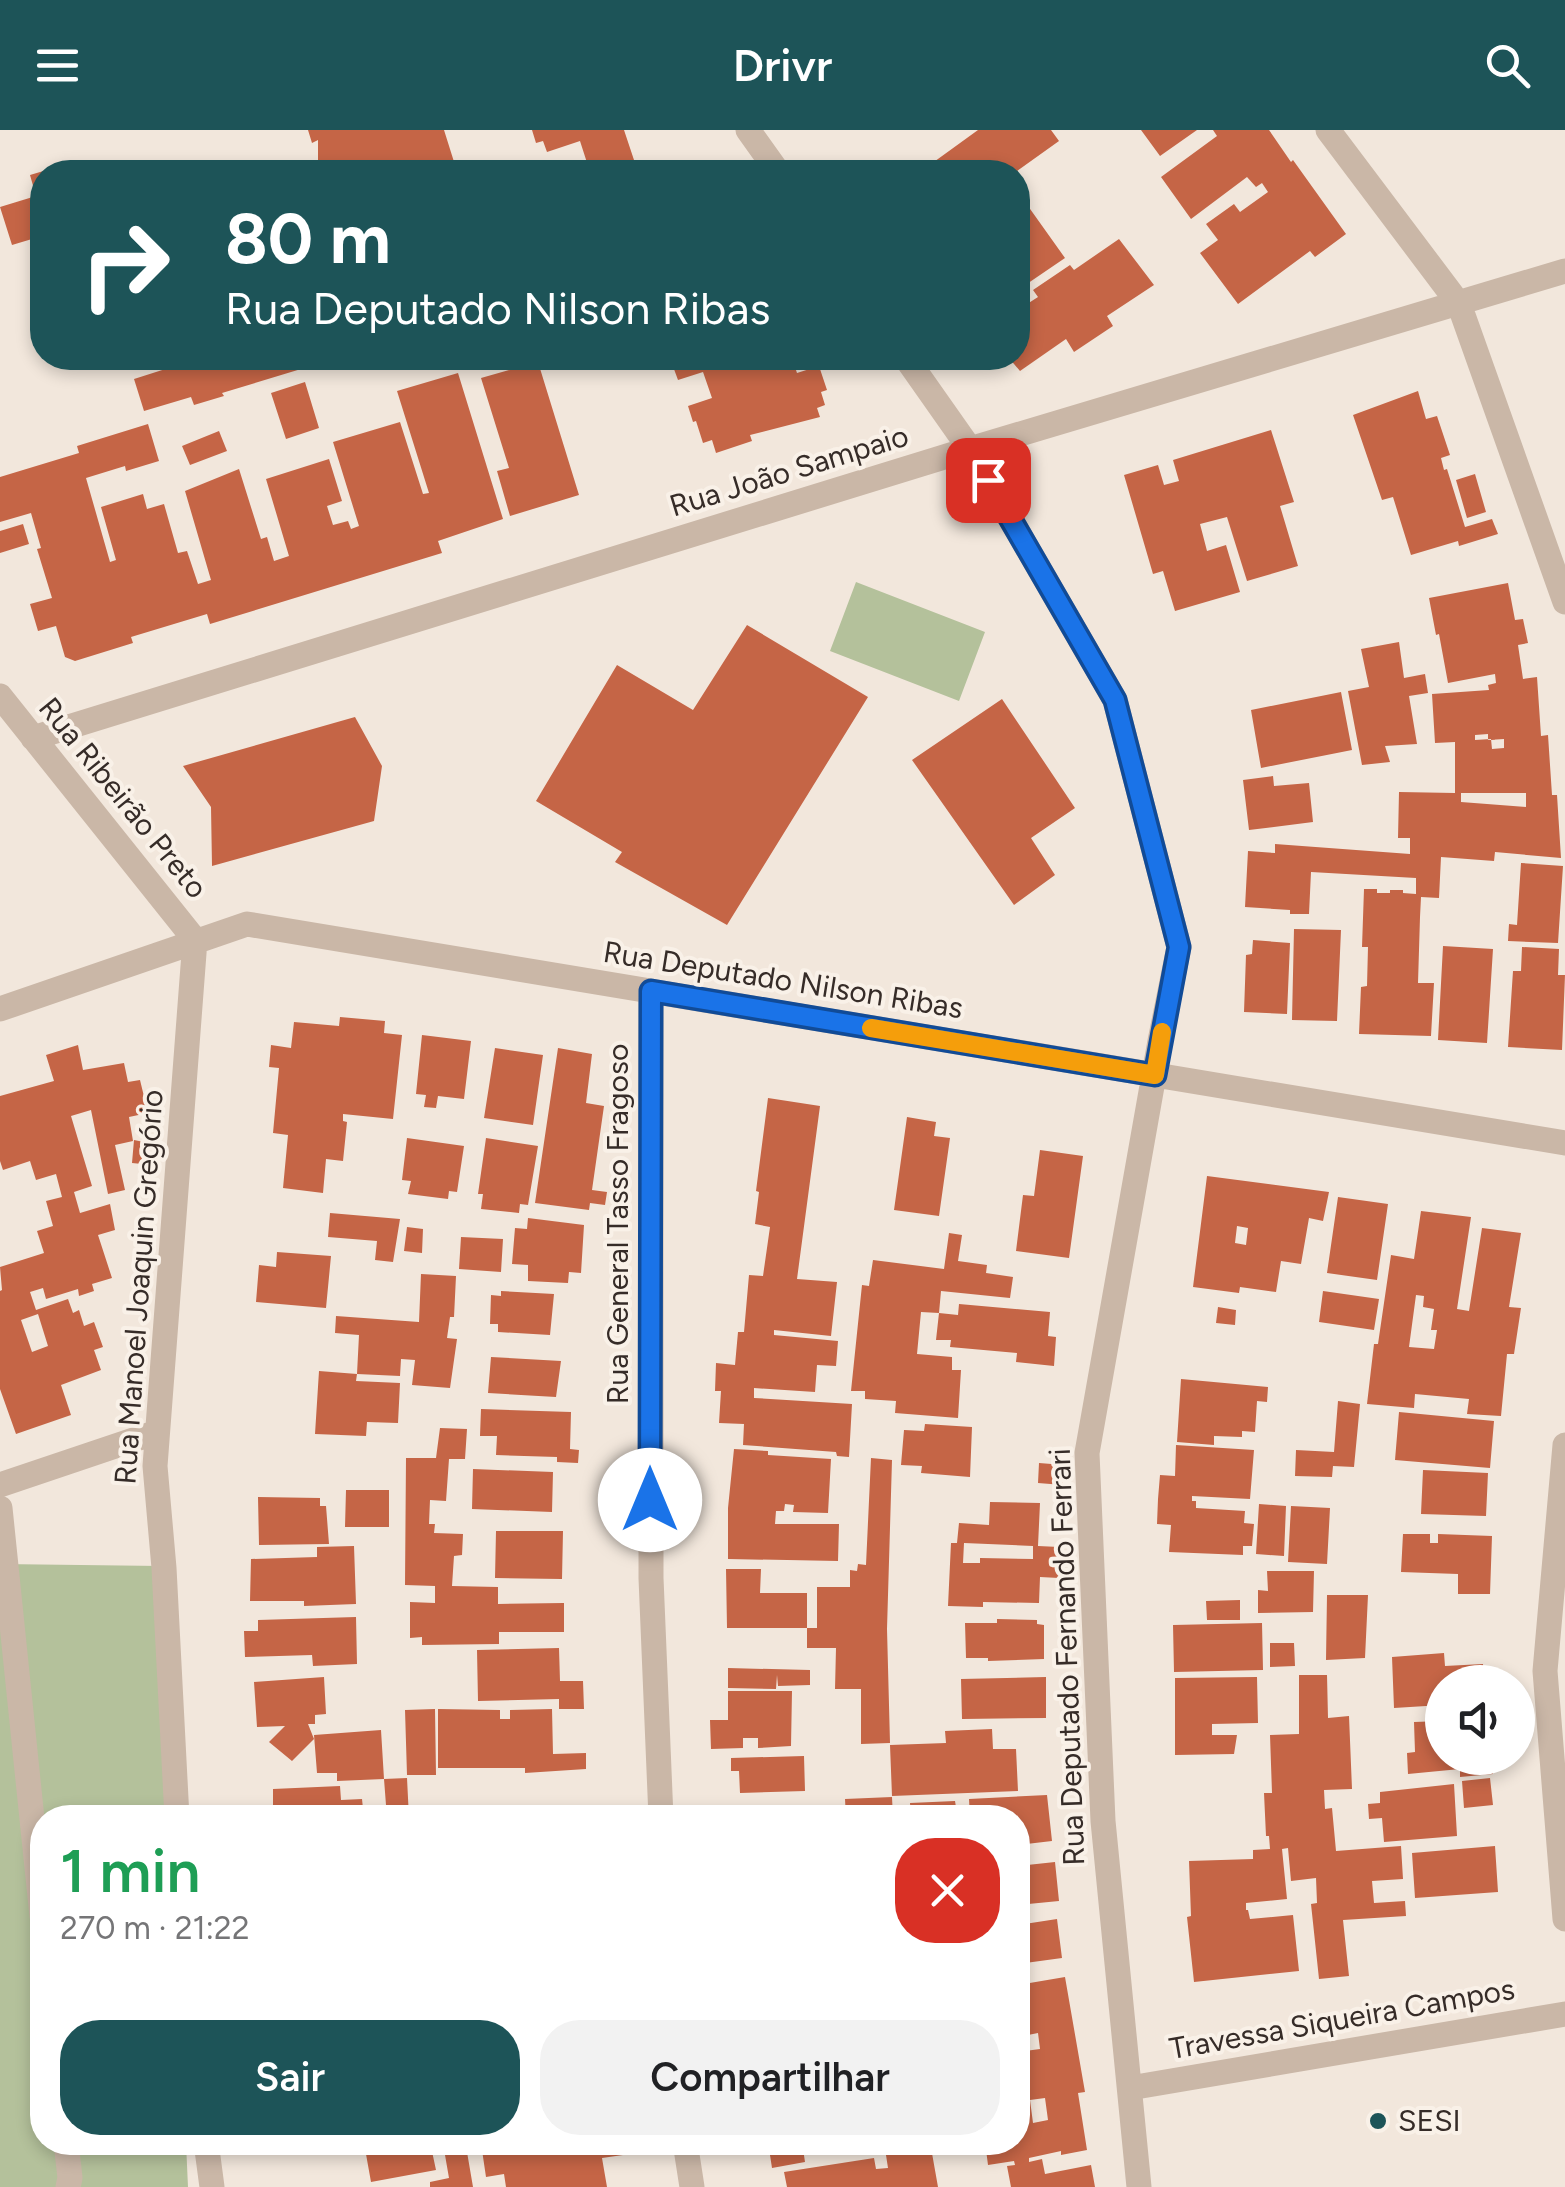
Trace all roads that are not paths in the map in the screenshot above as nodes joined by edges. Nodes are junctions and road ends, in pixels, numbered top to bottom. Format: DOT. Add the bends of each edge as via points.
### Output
graph roads {
  1 [pos="748,130"];
  2 [pos="1328,130"];
  3 [pos="769,160"];
  4 [pos="1565,271"];
  5 [pos="1459,304"];
  6 [pos="914,370"];
  7 [pos="970,449"];
  8 [pos="1565,602"];
  9 [pos="0,696"];
  10 [pos="33,738"];
  11 [pos="195,940"];
  12 [pos="651,991"];
  13 [pos="0,1008"];
  14 [pos="1155,1075"];
  15 [pos="1565,1143"];
  16 [pos="158,1432"];
  17 [pos="1565,1445"];
  18 [pos="0,1484"];
  19 [pos="0,1508"];
  20 [pos="31,1805"];
  21 [pos="176,1805"];
  22 [pos="660,1805"];
  23 [pos="1565,1919"];
  24 [pos="1565,2014"];
  25 [pos="1130,2088"];
  26 [pos="67,2155"];
  27 [pos="208,2155"];
  28 [pos="687,2155"];
  29 [pos="68,2187"];
  30 [pos="212,2187"];
  31 [pos="692,2187"];
  32 [pos="1140,2187"];
  1 -- 3 [label="street"];
  2 -- 5 [label="street"];
  4 -- 5 [label="street, Rua João Sampaio"];
  5 -- 7 [label="street, Rua João Sampaio"];
  5 -- 8 [label="street"];
  6 -- 7 [label="street, Rua Deputado Fernando Ferrari"];
  7 -- 10 [label="street, Rua João Sampaio"];
  7 -- 14 [label="street, Rua Deputado Fernando Ferrari" via="1115,700 1179,947"];
  9 -- 10 [label="street, Rua Ribeirão Preto"];
  10 -- 11 [label="street, Rua Ribeirão Preto"];
  11 -- 12 [label="street, Rua Deputado Nilson Ribas" via="248,924"];
  11 -- 13 [label="street, Rua Deputado Nilson Ribas"];
  11 -- 16 [label="street, Rua Manoel Joaquin Gregório"];
  12 -- 14 [label="street, Rua Deputado Nilson Ribas"];
  12 -- 22 [label="street, Rua General Tasso Fragoso" via="650,1578"];
  14 -- 15 [label="street, Rua Deputado Nilson Ribas"];
  14 -- 25 [label="street, Rua Deputado Fernando Ferrari" via="1087,1453 1103,1821"];
  16 -- 18 [label="street"];
  16 -- 21 [label="street, Rua Manoel Joaquin Gregório"];
  17 -- 23 [label="street" via="1545,1670"];
  19 -- 20 [label="street"];
  24 -- 25 [label="street, Travessa Siqueira Campos"];
  25 -- 32 [label="street, Rua Deputado Fernando Ferrari"];
  26 -- 29 [label="street"];
  27 -- 30 [label="street"];
  28 -- 31 [label="street"];
}
